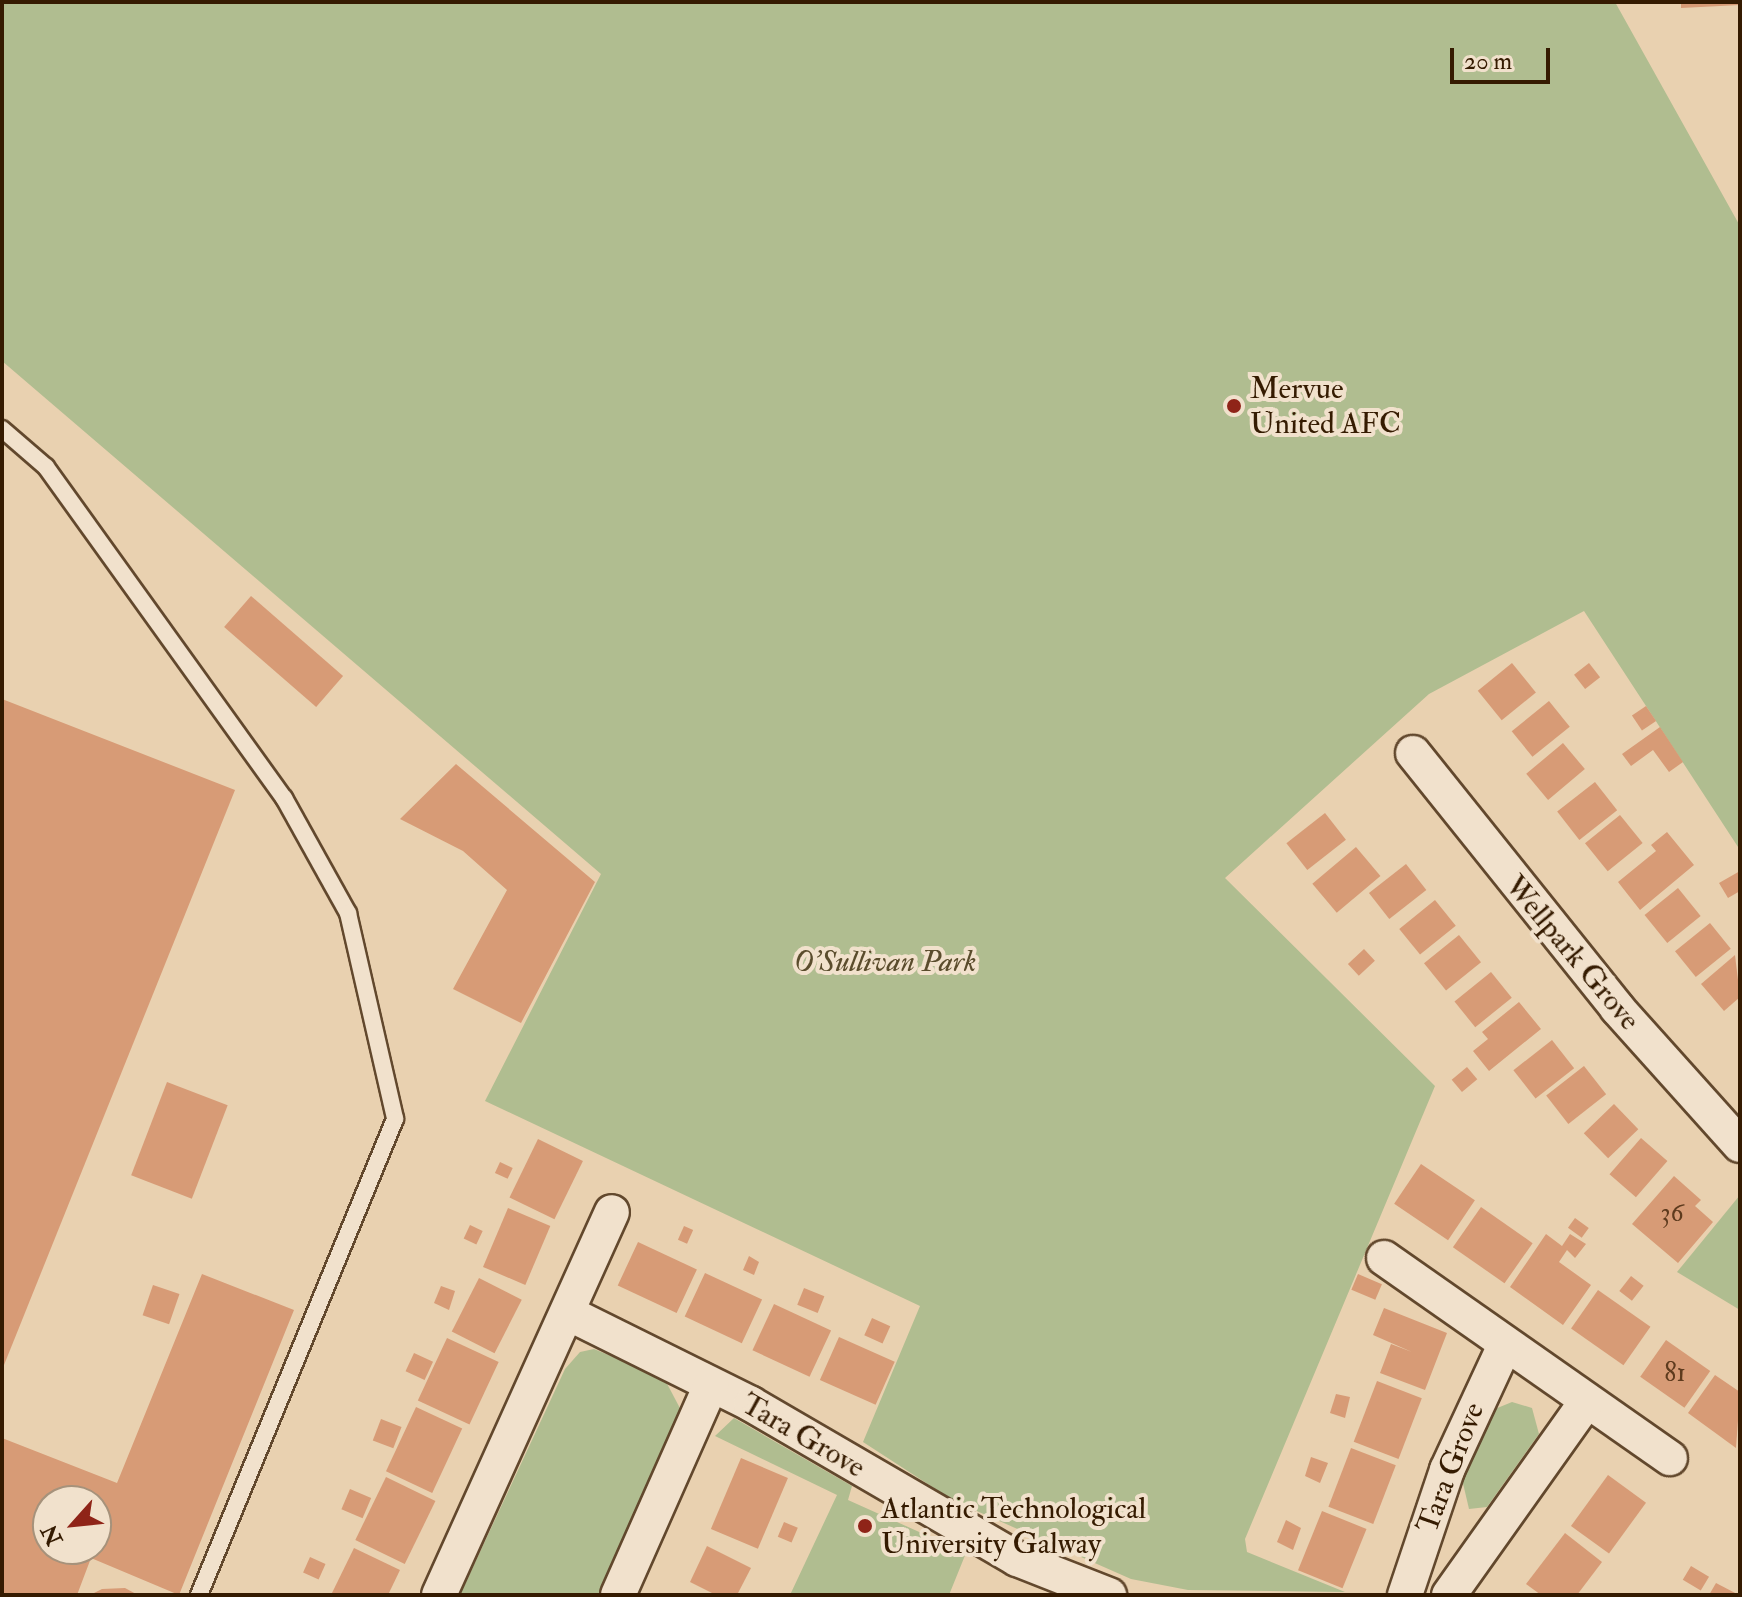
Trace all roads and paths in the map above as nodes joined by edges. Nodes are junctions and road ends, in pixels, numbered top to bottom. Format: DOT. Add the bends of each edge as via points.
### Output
graph roads {
  1 [pos="2,429"];
  2 [pos="1413,753"];
  3 [pos="1740,1145"];
  4 [pos="612,1212"];
  5 [pos="1384,1258"];
  6 [pos="568,1313"];
  7 [pos="1505,1345"];
  8 [pos="711,1385"];
  9 [pos="1587,1401"];
  10 [pos="1670,1458"];
  11 [pos="199,1595"];
  12 [pos="439,1595"];
  13 [pos="618,1595"];
  14 [pos="1109,1595"];
  15 [pos="1405,1595"];
  16 [pos="1449,1595"];
  1 -- 11 [label="lane" via="46,467 284,798 348,913 395,1119"];
  2 -- 3 [label="street, Wellpark Grove" via="1617,1008"];
  4 -- 6 [label="street"];
  5 -- 7 [label="street"];
  6 -- 8 [label="street, Tara Grove"];
  6 -- 12 [label="street"];
  7 -- 9 [label="street"];
  7 -- 15 [label="street, Tara Grove" via="1447,1470"];
  8 -- 13 [label="street, Tara Grove"];
  8 -- 14 [label="street, Tara Grove" via="1017,1559"];
  9 -- 10 [label="street"];
  9 -- 16 [label="street, Tara Grove"];
}
